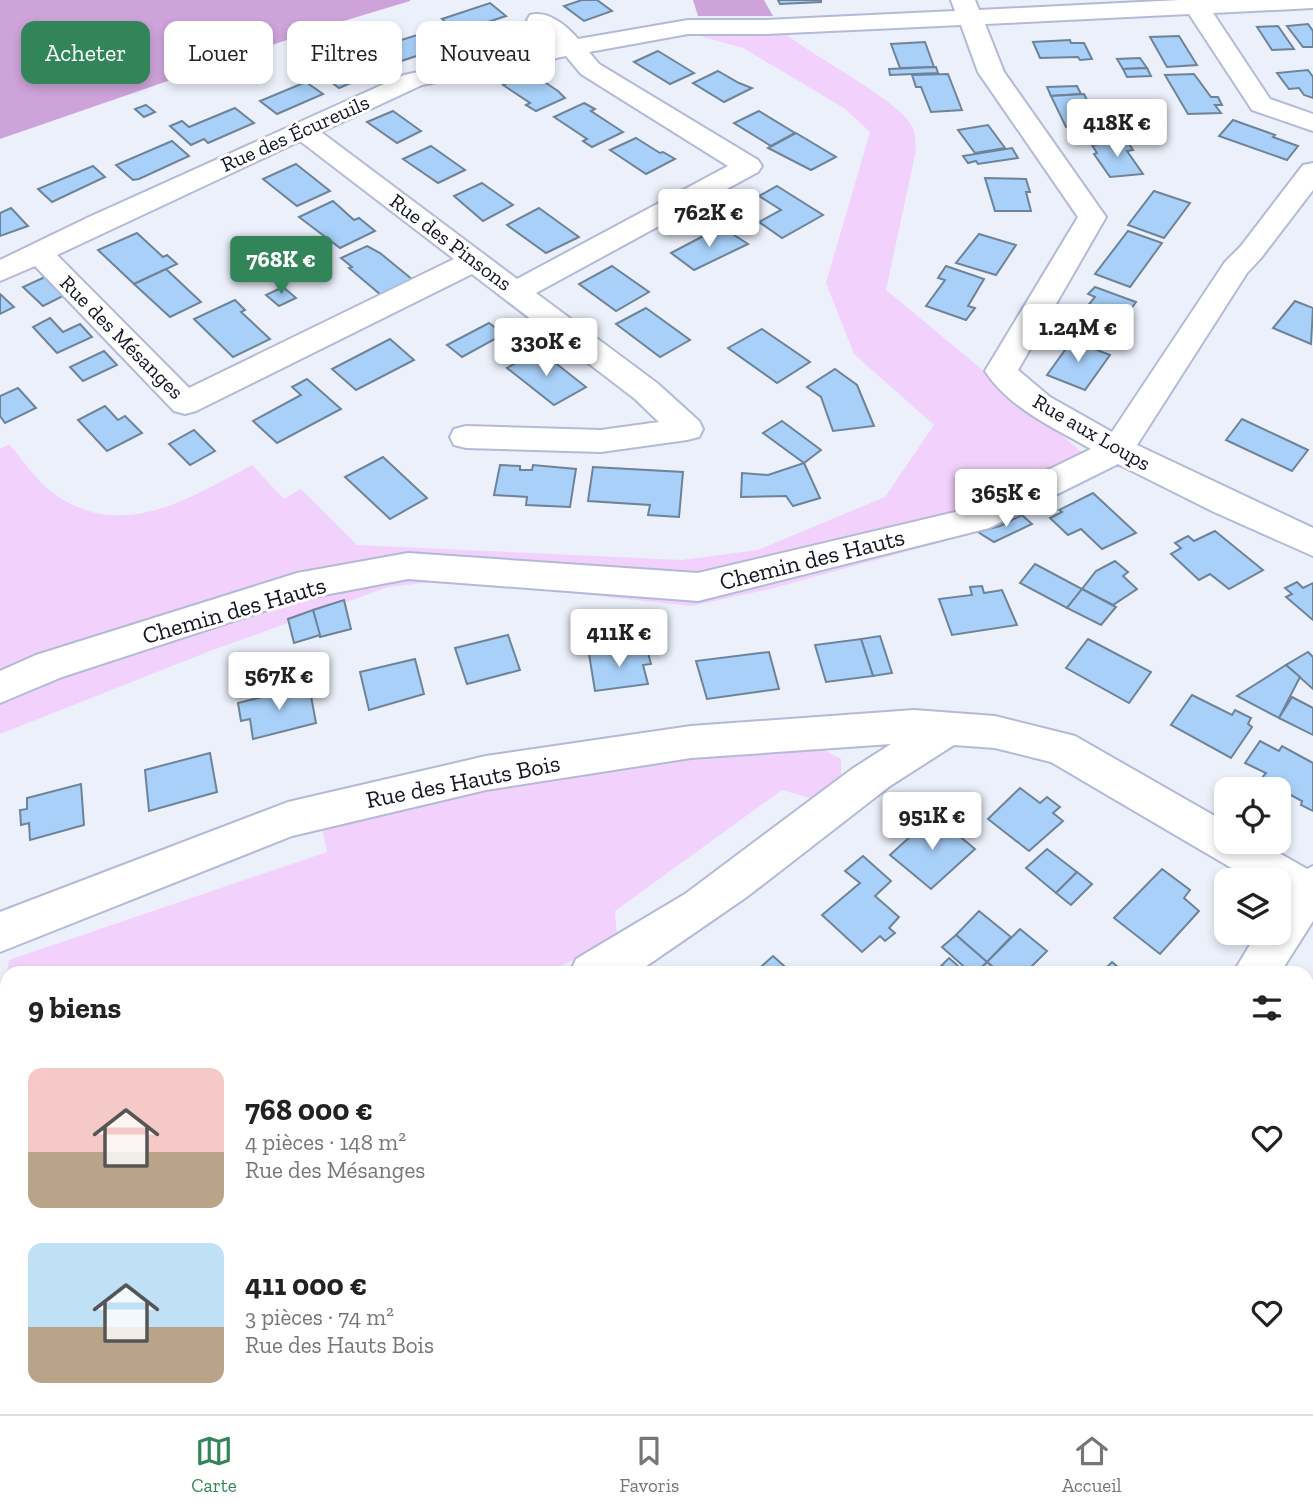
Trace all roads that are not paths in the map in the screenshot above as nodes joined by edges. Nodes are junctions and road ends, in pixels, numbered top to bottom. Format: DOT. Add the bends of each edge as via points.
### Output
graph roads {
  1 [pos="1313,1"];
  2 [pos="1194,3"];
  3 [pos="967,8"];
  4 [pos="539,20"];
  5 [pos="571,49"];
  6 [pos="1313,122"];
  7 [pos="302,130"];
  8 [pos="1313,171"];
  9 [pos="38,253"];
  10 [pos="476,260"];
  11 [pos="0,272"];
  12 [pos="517,291"];
  13 [pos="466,437"];
  14 [pos="1117,450"];
  15 [pos="1313,544"];
  16 [pos="0,688"];
  17 [pos="947,729"];
  18 [pos="1311,888"];
  19 [pos="0,932"];
  20 [pos="606,966"];
  21 [pos="1260,966"];
  1 -- 2 [label="street, Rue des Écureuils"];
  2 -- 3 [label="street, Rue des Écureuils"];
  2 -- 6 [label="street" via="1261,104"];
  3 -- 5 [label="street, Rue des Écureuils" via="766,27 685,16"];
  3 -- 14 [label="street, Rue aux Loups" via="991,72 1092,217 1001,371 1056,415"];
  4 -- 5 [label="street"];
  5 -- 7 [label="street, Rue des Écureuils" via="413,80"];
  5 -- 12 [label="street" via="590,69 748,166"];
  7 -- 9 [label="street, Rue des Écureuils"];
  7 -- 10 [label="street, Rue des Pinsons"];
  8 -- 14 [label="street, Chemin des Hauts" via="1235,268"];
  9 -- 10 [label="street, Rue des Mésanges" via="185,403"];
  9 -- 11 [label="street, Rue des Écureuils"];
  10 -- 12 [label="street, Rue des Pinsons"];
  12 -- 13 [label="street, Rue des Pinsons" via="646,391 687,429 601,441"];
  14 -- 15 [label="street, Rue aux Loups"];
  14 -- 16 [label="street, Chemin des Hauts" via="977,519 698,587 408,566 297,587 49,666"];
  17 -- 18 [label="street, Rue des Hauts Bois" via="995,732 1062,748"];
  17 -- 19 [label="street, Rue des Hauts Bois" via="914,726 691,742 486,772 288,819"];
  17 -- 20 [label="street" via="868,780 721,893 635,952"];
  18 -- 21 [label="street"];
}
